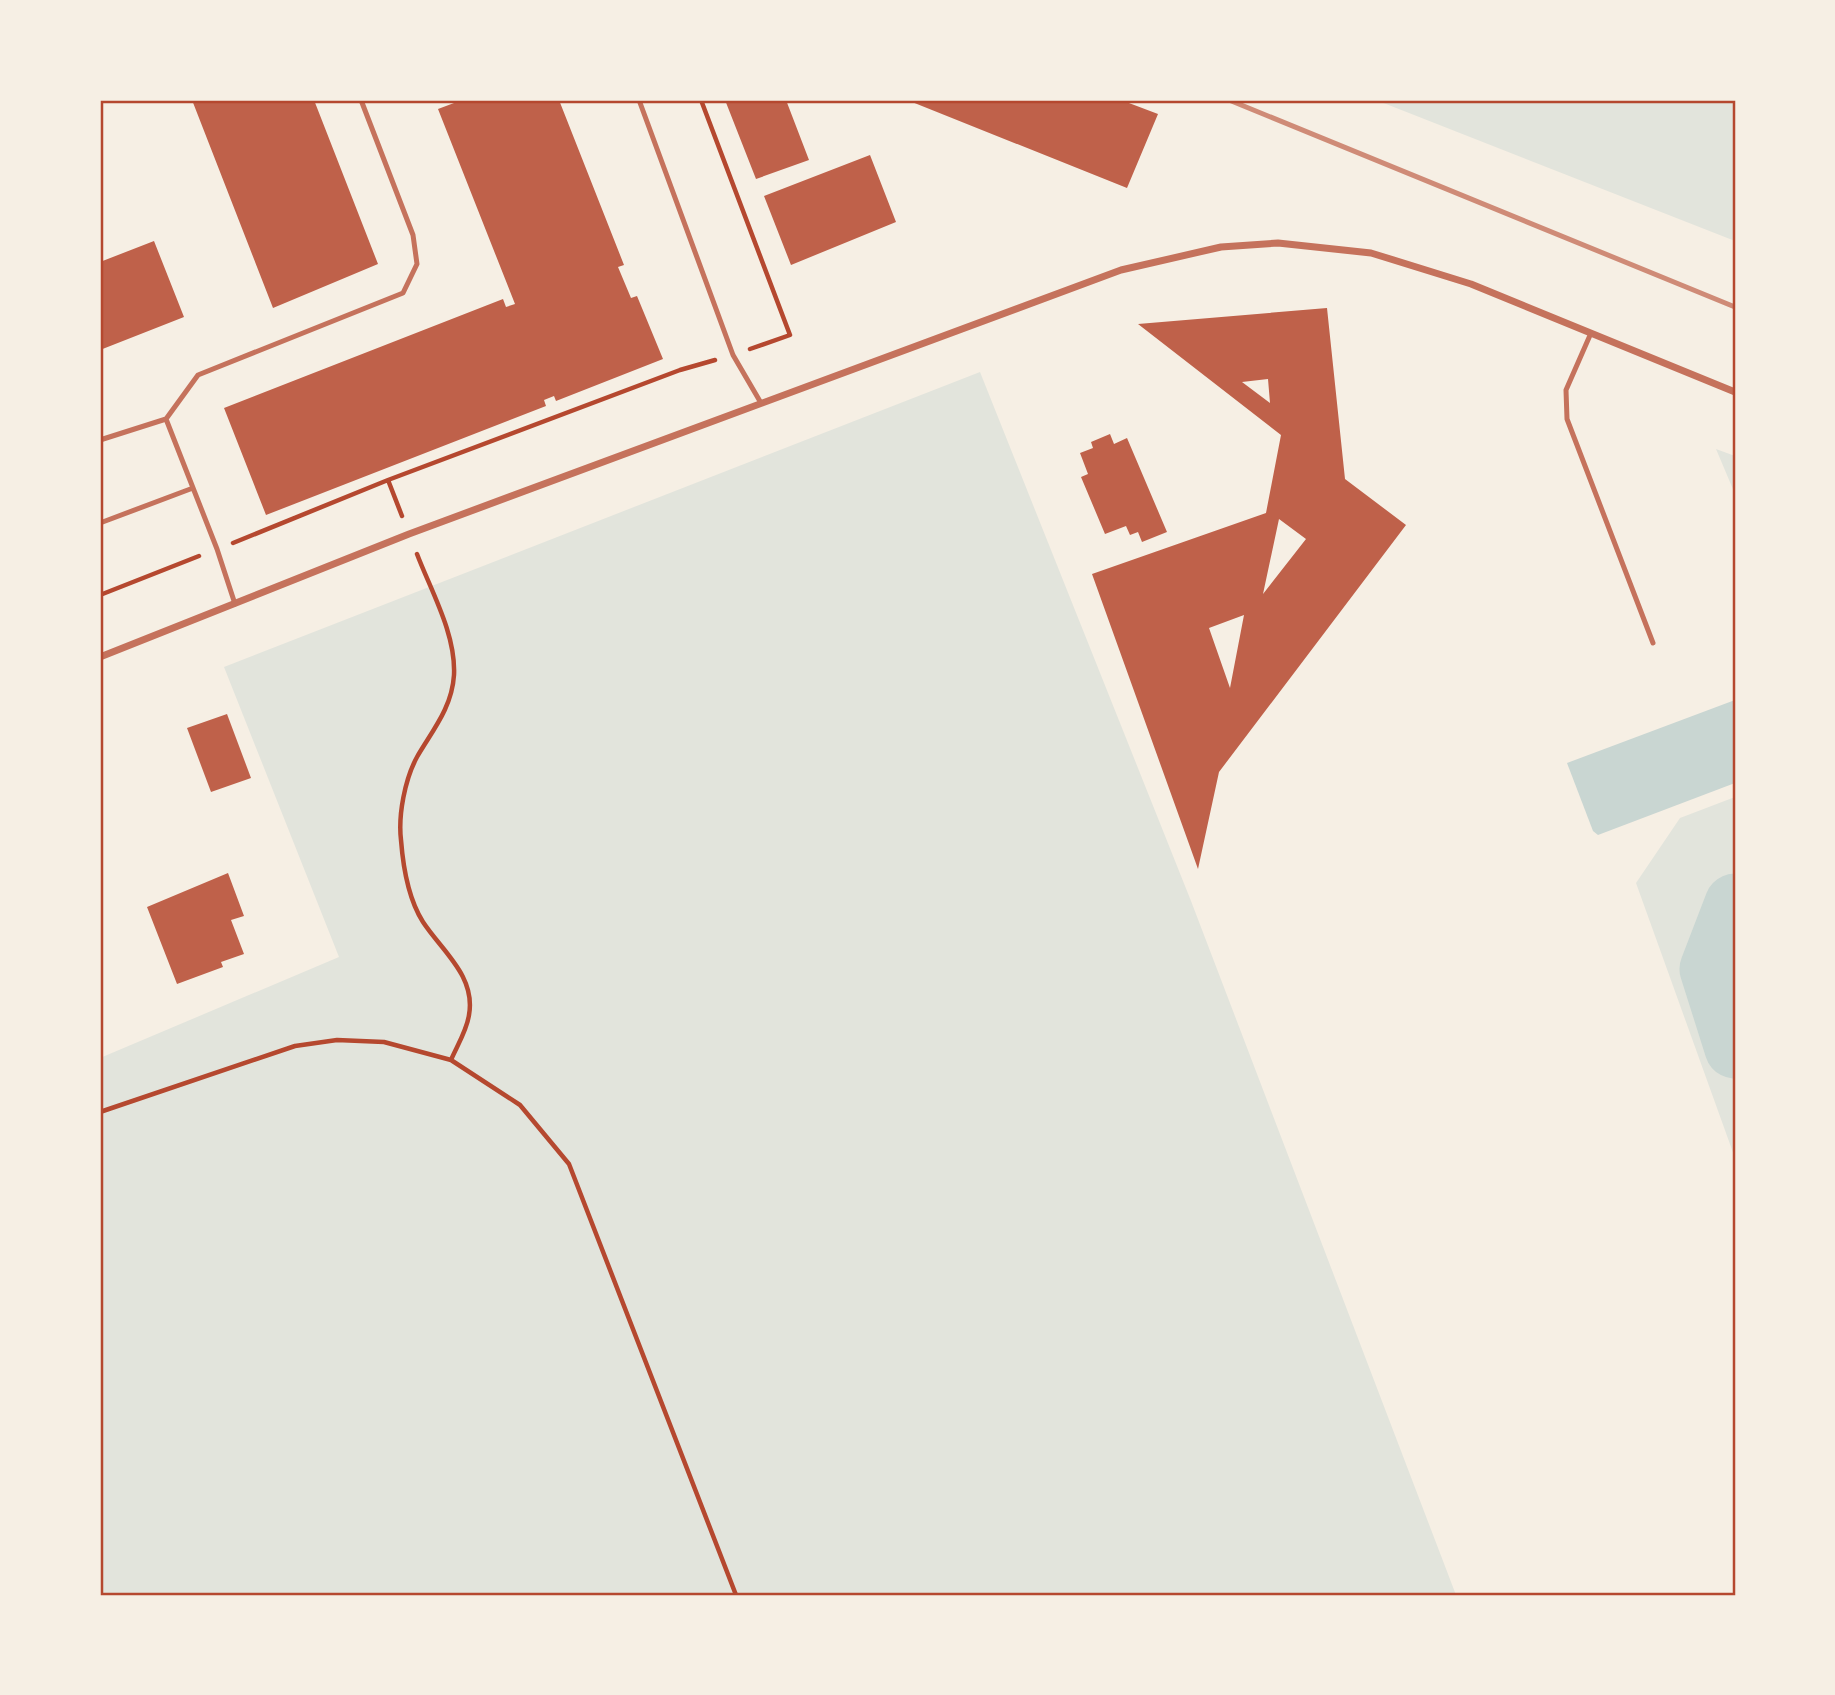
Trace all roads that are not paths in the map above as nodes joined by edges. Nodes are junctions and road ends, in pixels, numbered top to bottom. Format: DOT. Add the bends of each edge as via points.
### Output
graph roads {
  1 [pos="361,100"];
  2 [pos="639,100"];
  3 [pos="1591,333"];
  4 [pos="1733,391"];
  5 [pos="761,403"];
  6 [pos="166,419"];
  7 [pos="100,440"];
  8 [pos="193,488"];
  9 [pos="100,523"];
  10 [pos="235,604"];
  11 [pos="1653,643"];
  12 [pos="100,657"];
  1 -- 6 [label="lane" via="413,235 417,264 403,293 198,375"];
  2 -- 5 [label="lane" via="733,355"];
  3 -- 4 [label="street"];
  3 -- 5 [label="street" via="1471,284 1371,253 1278,243 1221,247 1121,270"];
  3 -- 11 [label="lane" via="1566,390 1567,419"];
  5 -- 10 [label="street"];
  6 -- 7 [label="lane"];
  6 -- 8 [label="lane"];
  8 -- 9 [label="lane"];
  8 -- 10 [label="lane"];
  10 -- 12 [label="street"];
}
